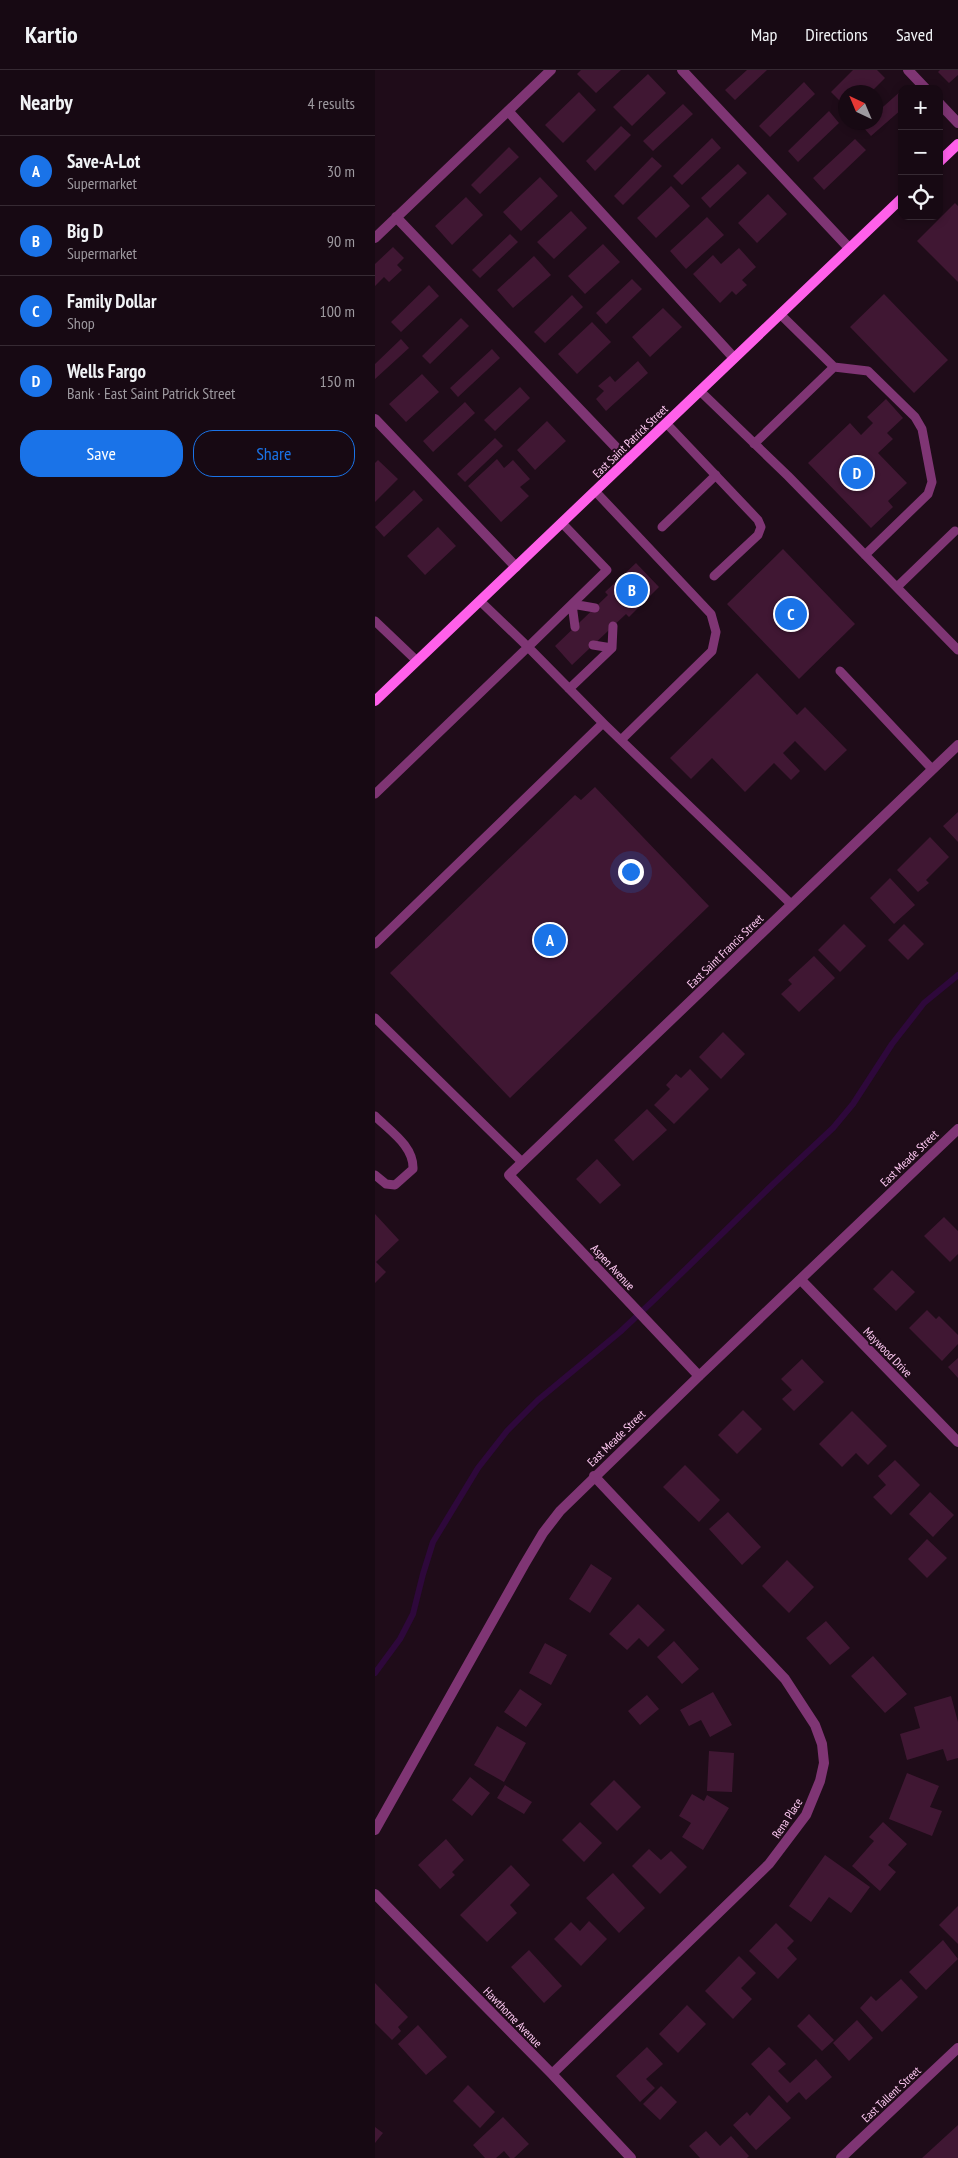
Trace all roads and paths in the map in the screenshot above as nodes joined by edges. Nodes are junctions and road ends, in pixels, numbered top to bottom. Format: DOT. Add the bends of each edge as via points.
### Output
graph roads {
  1 [pos="551,70"];
  2 [pos="682,70"];
  3 [pos="908,70"];
  4 [pos="922,85"];
  5 [pos="943,107"];
  6 [pos="508,111"];
  7 [pos="958,122"];
  8 [pos="958,144"];
  9 [pos="943,158"];
  10 [pos="898,202"];
  11 [pos="397,217"];
  12 [pos="375,238"];
  13 [pos="849,248"];
  14 [pos="780,314"];
  15 [pos="734,358"];
  16 [pos="834,367"];
  17 [pos="700,391"];
  18 [pos="375,419"];
  19 [pos="666,423"];
  20 [pos="754,444"];
  21 [pos="628,460"];
  22 [pos="715,475"];
  23 [pos="595,491"];
  24 [pos="561,523"];
  25 [pos="662,527"];
  26 [pos="955,531"];
  27 [pos="865,555"];
  28 [pos="516,567"];
  29 [pos="714,576"];
  30 [pos="897,587"];
  31 [pos="480,601"];
  32 [pos="572,604"];
  33 [pos="595,608"];
  34 [pos="375,621"];
  35 [pos="613,626"];
  36 [pos="575,627"];
  37 [pos="593,645"];
  38 [pos="528,647"];
  39 [pos="612,648"];
  40 [pos="958,650"];
  41 [pos="417,661"];
  42 [pos="840,671"];
  43 [pos="569,689"];
  44 [pos="375,702"];
  45 [pos="603,723"];
  46 [pos="621,740"];
  47 [pos="958,745"];
  48 [pos="932,769"];
  49 [pos="375,794"];
  50 [pos="791,904"];
  51 [pos="375,944"];
  52 [pos="375,1018"];
  53 [pos="375,1116"];
  54 [pos="958,1129"];
  55 [pos="522,1162"];
  56 [pos="375,1175"];
  57 [pos="509,1175"];
  58 [pos="801,1280"];
  59 [pos="699,1376"];
  60 [pos="958,1442"];
  61 [pos="594,1476"];
  62 [pos="375,1830"];
  63 [pos="375,1894"];
  64 [pos="958,2048"];
  65 [pos="552,2074"];
  66 [pos="631,2158"];
  67 [pos="841,2158"];
  1 -- 6 [label="street"];
  2 -- 13 [label="street"];
  3 -- 4 [label="street"];
  5 -- 7 [label="street"];
  6 -- 11 [label="street"];
  6 -- 15 [label="street"];
  8 -- 9 [label="main road"];
  10 -- 13 [label="main road, East Saint Patrick Street"];
  11 -- 12 [label="street"];
  11 -- 21 [label="street"];
  13 -- 14 [label="main road, East Saint Patrick Street"];
  14 -- 15 [label="main road, East Saint Patrick Street"];
  14 -- 16 [label="lane"];
  15 -- 17 [label="main road, East Saint Patrick Street"];
  16 -- 20 [label="lane"];
  16 -- 27 [label="lane" via="867,371 915,416 922,429 932,482 928,494"];
  17 -- 19 [label="main road, East Saint Patrick Street"];
  17 -- 20 [label="lane"];
  18 -- 28 [label="street"];
  19 -- 21 [label="main road, East Saint Patrick Street"];
  19 -- 22 [label="lane"];
  20 -- 27 [label="lane"];
  21 -- 23 [label="main road, East Saint Patrick Street"];
  22 -- 25 [label="lane"];
  22 -- 29 [label="lane" via="761,527 758,535"];
  23 -- 24 [label="main road, East Saint Patrick Street"];
  23 -- 46 [label="lane" via="711,614 716,632 712,651"];
  24 -- 28 [label="main road, East Saint Patrick Street"];
  24 -- 32 [label="lane" via="607,570"];
  26 -- 30 [label="lane"];
  27 -- 30 [label="lane"];
  28 -- 31 [label="main road, East Saint Patrick Street"];
  30 -- 40 [label="lane"];
  31 -- 38 [label="lane"];
  31 -- 41 [label="main road, East Saint Patrick Street"];
  32 -- 33 [label="lane"];
  32 -- 36 [label="lane"];
  32 -- 38 [label="lane"];
  34 -- 41 [label="lane"];
  35 -- 39 [label="lane"];
  37 -- 39 [label="lane"];
  38 -- 43 [label="lane"];
  38 -- 49 [label="lane"];
  39 -- 43 [label="lane"];
  41 -- 44 [label="main road, East Saint Patrick Street"];
  42 -- 48 [label="lane"];
  43 -- 45 [label="lane"];
  45 -- 46 [label="lane"];
  45 -- 51 [label="lane"];
  46 -- 50 [label="lane"];
  47 -- 48 [label="street, East Saint Francis Street"];
  48 -- 50 [label="street, East Saint Francis Street"];
  50 -- 55 [label="street, East Saint Francis Street"];
  52 -- 55 [label="lane"];
  53 -- 56 [label="lane" via="410,1150 413,1169 395,1185 386,1184"];
  54 -- 58 [label="street, East Meade Street"];
  55 -- 57 [label="street, East Saint Francis Street"];
  57 -- 59 [label="street, Aspen Avenue"];
  58 -- 59 [label="street, East Meade Street"];
  58 -- 60 [label="street, Maywood Drive"];
  59 -- 61 [label="street, East Meade Street"];
  61 -- 62 [label="street, East Meade Street" via="543,1533"];
  61 -- 65 [label="street, Rena Place" via="785,1679 815,1725 824,1763 818,1788 806,1815 769,1864"];
  63 -- 65 [label="street, Hawthorne Avenue"];
  64 -- 67 [label="street, East Tallent Street"];
  65 -- 66 [label="street, Hawthorne Avenue"];
}
